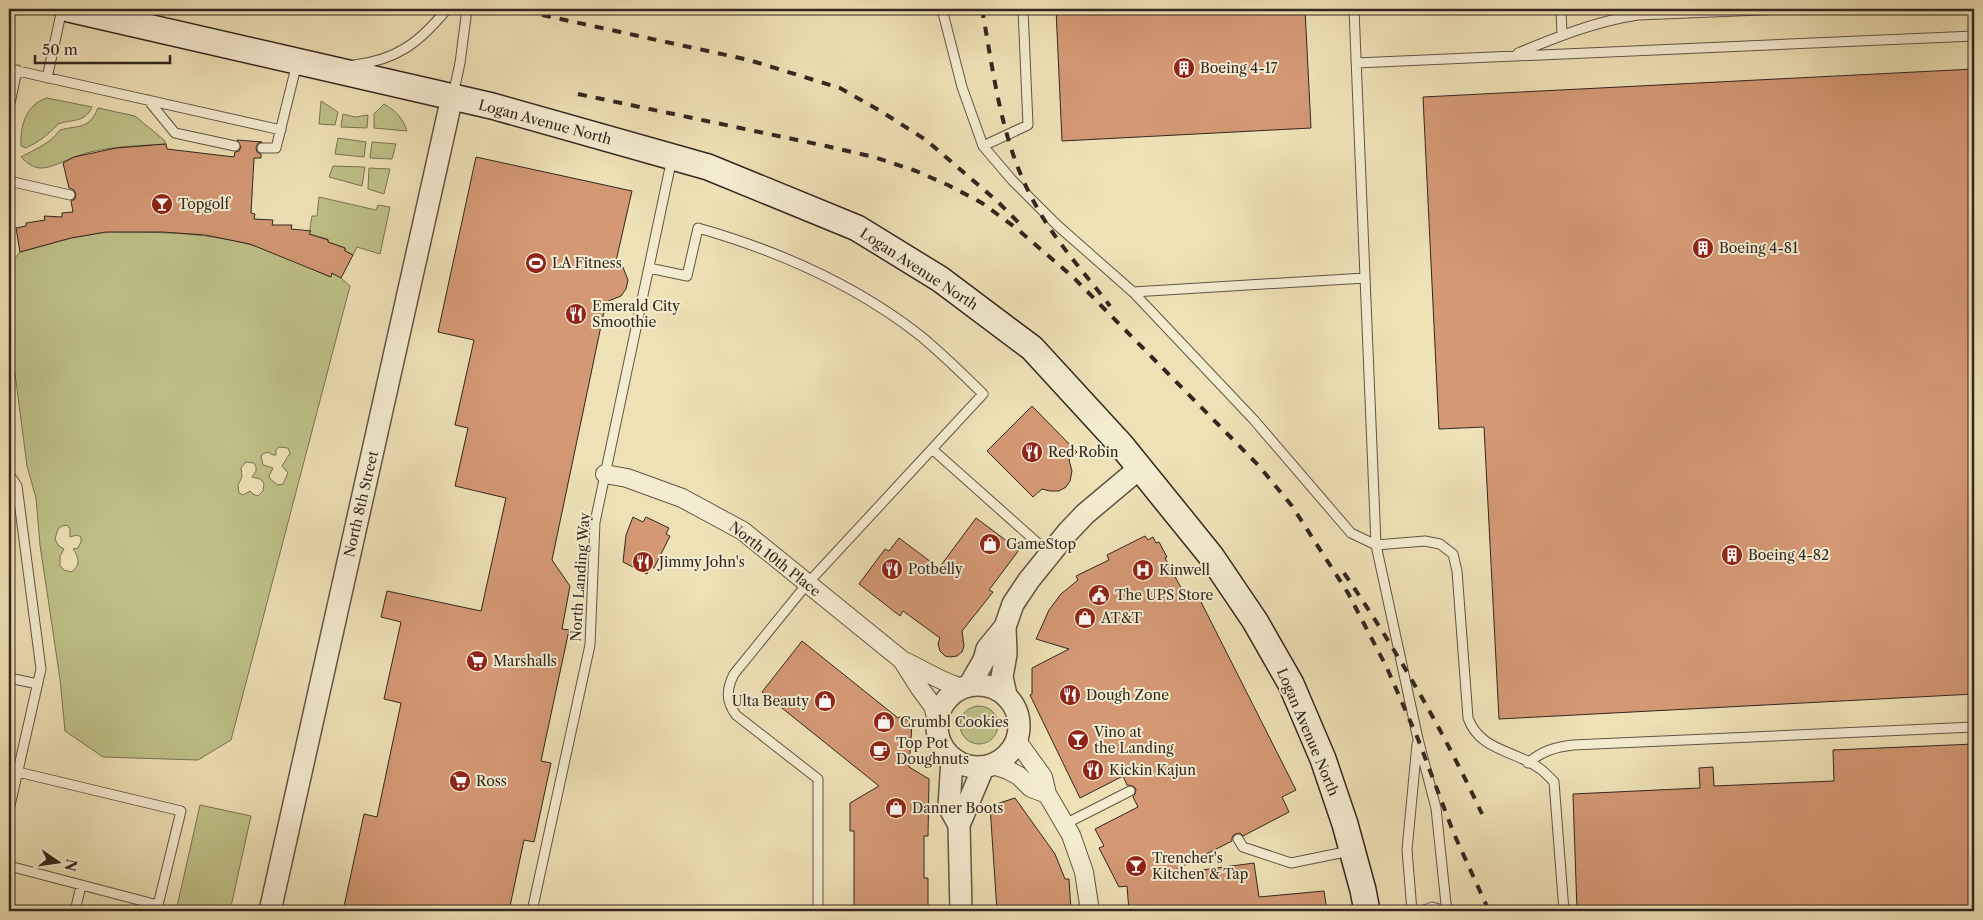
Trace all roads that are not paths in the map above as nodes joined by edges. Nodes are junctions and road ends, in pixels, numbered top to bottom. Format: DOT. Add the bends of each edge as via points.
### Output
graph roads {
  1 [pos="62,9"];
  2 [pos="69,9"];
  3 [pos="447,9"];
  4 [pos="467,9"];
  5 [pos="942,9"];
  6 [pos="1023,9"];
  7 [pos="1354,9"];
  8 [pos="1561,9"];
  9 [pos="1783,9"];
  10 [pos="1562,35"];
  11 [pos="1974,36"];
  12 [pos="1510,56"];
  13 [pos="298,60"];
  14 [pos="1356,63"];
  15 [pos="329,68"];
  16 [pos="13,70"];
  17 [pos="46,78"];
  18 [pos="452,97"];
  19 [pos="148,100"];
  20 [pos="9,108"];
  21 [pos="281,130"];
  22 [pos="235,146"];
  23 [pos="983,146"];
  24 [pos="262,148"];
  25 [pos="673,157"];
  26 [pos="9,181"];
  27 [pos="70,195"];
  28 [pos="649,268"];
  29 [pos="1365,278"];
  30 [pos="1133,292"];
  31 [pos="932,449"];
  32 [pos="1141,467"];
  33 [pos="9,474"];
  34 [pos="605,474"];
  35 [pos="1376,545"];
  36 [pos="1050,554"];
  37 [pos="808,584"];
  38 [pos="1006,627"];
  39 [pos="902,660"];
  40 [pos="9,678"];
  41 [pos="38,684"];
  42 [pos="966,687"];
  43 [pos="1006,695"];
  44 [pos="937,720"];
  45 [pos="1974,727"];
  46 [pos="1418,739"];
  47 [pos="1017,741"];
  48 [pos="952,759"];
  49 [pos="1528,763"];
  50 [pos="988,767"];
  51 [pos="18,772"];
  52 [pos="1130,791"];
  53 [pos="1047,794"];
  54 [pos="9,810"];
  55 [pos="1065,824"];
  56 [pos="959,825"];
  57 [pos="1238,838"];
  58 [pos="1352,850"];
  59 [pos="9,866"];
  60 [pos="81,886"];
  61 [pos="75,911"];
  62 [pos="270,911"];
  63 [pos="532,911"];
  64 [pos="818,911"];
  65 [pos="961,911"];
  66 [pos="1090,911"];
  67 [pos="1367,911"];
  68 [pos="1412,911"];
  69 [pos="1422,911"];
  70 [pos="1446,911"];
  71 [pos="1450,911"];
  72 [pos="1564,911"];
  1 -- 17 [label="lane"];
  2 -- 13 [label="main road, Logan Avenue North"];
  3 -- 15 [label="lane" via="412,45 388,58"];
  4 -- 18 [label="lane"];
  5 -- 23 [label="lane" via="962,87"];
  6 -- 23 [label="lane" via="1028,125"];
  7 -- 14 [label="lane"];
  8 -- 10 [label="lane"];
  9 -- 10 [label="lane" via="1638,15 1616,18"];
  10 -- 12 [label="lane"];
  11 -- 12 [label="lane"];
  12 -- 14 [label="lane"];
  13 -- 15 [label="main road, Logan Avenue North"];
  13 -- 21 [label="lane"];
  14 -- 29 [label="lane"];
  15 -- 18 [label="main road, Logan Avenue North"];
  16 -- 17 [label="lane"];
  16 -- 20 [label="lane"];
  17 -- 19 [label="lane"];
  18 -- 25 [label="main road, Logan Avenue North"];
  18 -- 62 [label="street, North 8th Street"];
  19 -- 21 [label="lane"];
  19 -- 22 [label="lane" via="175,133"];
  21 -- 24 [label="lane" via="276,148"];
  23 -- 30 [label="lane" via="1057,225"];
  25 -- 28 [label="lane, North Landing Way"];
  25 -- 32 [label="main road, Logan Avenue North" via="750,183 857,228 940,279 1032,348"];
  26 -- 27 [label="lane"];
  28 -- 31 [label="lane" via="686,276 698,228 777,254 816,271 881,308 922,337 983,394"];
  28 -- 34 [label="lane, North Landing Way"];
  29 -- 30 [label="lane"];
  29 -- 35 [label="lane"];
  30 -- 35 [label="lane" via="1254,420 1351,533"];
  31 -- 36 [label="lane"];
  31 -- 37 [label="lane"];
  32 -- 36 [label="street" via="1085,514"];
  32 -- 58 [label="main road, Logan Avenue North" via="1211,556 1255,621 1286,676 1323,759"];
  33 -- 41 [label="lane" via="17,486 42,669"];
  34 -- 37 [label="street, North 10th Place" via="627,478 702,507 743,531"];
  34 -- 63 [label="lane, North Landing Way" via="595,522 590,645"];
  35 -- 46 [label="lane"];
  35 -- 49 [label="lane" via="1425,541 1440,544 1453,554 1468,718 1473,731 1484,741"];
  36 -- 38 [label="street" via="1013,604"];
  37 -- 39 [label="street, North 10th Place"];
  37 -- 64 [label="lane" via="734,674 728,684 727,695 736,715 818,778"];
  38 -- 42 [label="street" via="987,649 980,668"];
  38 -- 43 [label="street" via="1002,677"];
  39 -- 42 [label="street, North 10th Place" via="946,683"];
  39 -- 44 [label="street, North 10th Place" via="933,706"];
  40 -- 41 [label="lane"];
  41 -- 51 [label="lane"];
  42 -- 43 [label="street" via="988,686"];
  42 -- 44 [label="street" via="946,699"];
  43 -- 47 [label="street" via="1018,716 1020,729"];
  44 -- 48 [label="street" via="940,743"];
  45 -- 49 [label="lane" via="1572,744 1553,748"];
  46 -- 68 [label="lane" via="1407,850"];
  46 -- 71 [label="lane" via="1436,808 1446,904"];
  47 -- 50 [label="street" via="1007,756"];
  47 -- 53 [label="street" via="1042,777"];
  48 -- 50 [label="street" via="961,765"];
  48 -- 56 [label="street" via="950,807"];
  49 -- 72 [label="lane" via="1554,782"];
  50 -- 53 [label="street" via="1008,770 1031,788"];
  50 -- 56 [label="street"];
  51 -- 54 [label="lane"];
  51 -- 60 [label="lane" via="181,811 158,905"];
  52 -- 55 [label="lane"];
  53 -- 55 [label="street"];
  55 -- 66 [label="street" via="1084,872"];
  56 -- 65 [label="street"];
  57 -- 58 [label="lane" via="1243,847 1291,863"];
  58 -- 67 [label="main road, Logan Avenue North"];
  59 -- 60 [label="lane"];
  60 -- 61 [label="lane"];
  69 -- 70 [label="lane" via="1432,907"];
}
